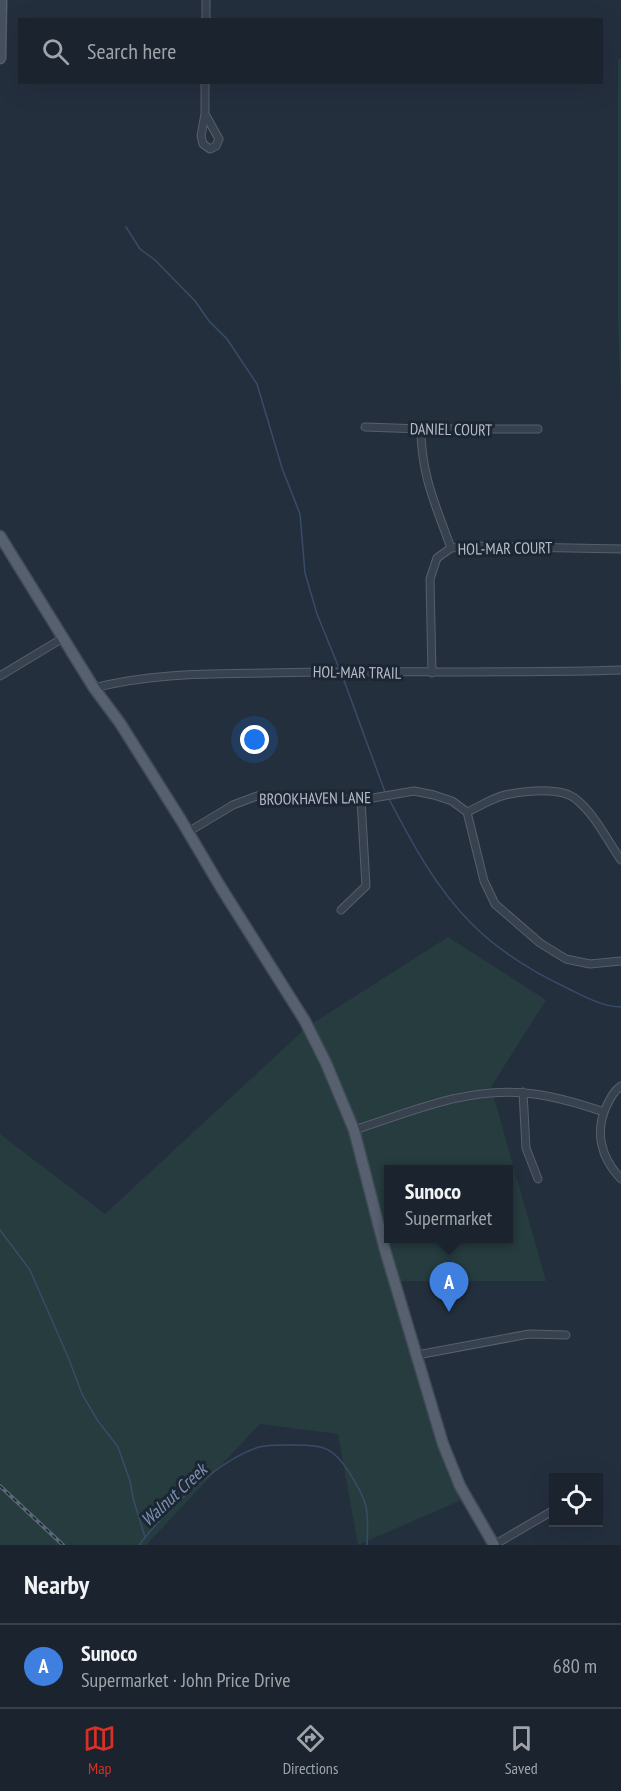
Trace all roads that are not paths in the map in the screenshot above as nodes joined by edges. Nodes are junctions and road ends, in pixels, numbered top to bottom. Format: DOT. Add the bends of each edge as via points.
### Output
graph roads {
  1 [pos="1,0"];
  2 [pos="206,0"];
  3 [pos="206,18"];
  4 [pos="0,51"];
  5 [pos="0,58"];
  6 [pos="205,84"];
  7 [pos="205,114"];
  8 [pos="365,427"];
  9 [pos="421,429"];
  10 [pos="538,429"];
  11 [pos="0,536"];
  12 [pos="451,548"];
  13 [pos="621,549"];
  14 [pos="63,638"];
  15 [pos="621,670"];
  16 [pos="432,673"];
  17 [pos="0,676"];
  18 [pos="94,688"];
  19 [pos="360,800"];
  20 [pos="467,812"];
  21 [pos="188,832"];
  22 [pos="621,860"];
  23 [pos="341,910"];
  24 [pos="621,961"];
  25 [pos="621,1086"];
  26 [pos="523,1092"];
  27 [pos="604,1112"];
  28 [pos="354,1130"];
  29 [pos="538,1179"];
  30 [pos="621,1179"];
  31 [pos="566,1335"];
  32 [pos="417,1355"];
  33 [pos="549,1513"];
  34 [pos="494,1545"];
  1 -- 4 [label="street"];
  2 -- 3 [label="street"];
  4 -- 5 [label="street"];
  6 -- 7 [label="street"];
  8 -- 9 [label="street, DANIEL COURT"];
  9 -- 10 [label="street, DANIEL COURT"];
  9 -- 12 [label="street" via="426,482"];
  11 -- 14 [label="main road"];
  12 -- 13 [label="street, HOL-MAR COURT"];
  12 -- 16 [label="street, HOL-MAR COURT" via="437,558 430,579"];
  14 -- 17 [label="street"];
  14 -- 18 [label="main road"];
  15 -- 16 [label="street, HOL-MAR TRAIL"];
  16 -- 18 [label="street, HOL-MAR TRAIL" via="160,677"];
  18 -- 21 [label="main road"];
  19 -- 20 [label="street, BROOKHAVEN LANE" via="414,791 452,801"];
  19 -- 21 [label="street, BROOKHAVEN LANE" via="257,796"];
  19 -- 23 [label="street" via="366,886"];
  20 -- 22 [label="street" via="510,794 561,792 575,798 591,814"];
  20 -- 24 [label="street" via="484,881 495,904 540,944 566,959 590,964"];
  21 -- 28 [label="main road" via="305,1021"];
  25 -- 27 [label="street"];
  26 -- 27 [label="street" via="572,1101"];
  26 -- 28 [label="street" via="473,1095"];
  26 -- 29 [label="street" via="526,1148"];
  27 -- 30 [label="street" via="601,1147 610,1168"];
  28 -- 32 [label="main road"];
  31 -- 32 [label="street" via="529,1334"];
  32 -- 34 [label="main road" via="456,1475"];
  33 -- 34 [label="street"];
}
